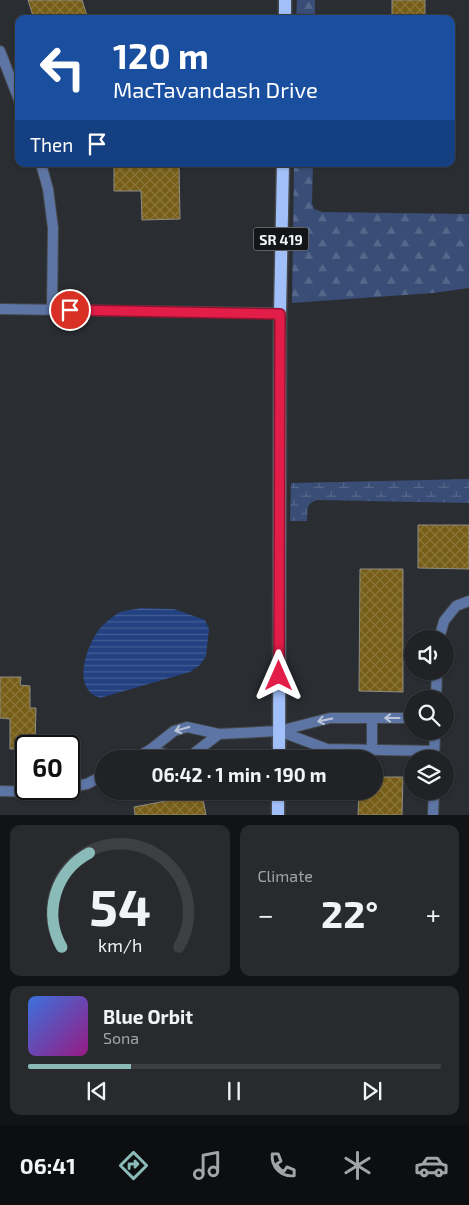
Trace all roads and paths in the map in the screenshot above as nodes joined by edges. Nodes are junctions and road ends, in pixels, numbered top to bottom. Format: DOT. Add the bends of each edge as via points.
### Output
graph roads {
  1 [pos="285,0"];
  2 [pos="285,15"];
  3 [pos="0,51"];
  4 [pos="15,90"];
  5 [pos="42,167"];
  6 [pos="283,167"];
  7 [pos="0,309"];
  8 [pos="52,310"];
  9 [pos="280,314"];
  10 [pos="469,601"];
  11 [pos="442,630"];
  12 [pos="372,718"];
  13 [pos="404,718"];
  14 [pos="279,731"];
  15 [pos="219,734"];
  16 [pos="150,750"];
  17 [pos="199,750"];
  18 [pos="279,750"];
  19 [pos="372,750"];
  20 [pos="383,751"];
  21 [pos="404,753"];
  22 [pos="95,780"];
  23 [pos="80,785"];
  24 [pos="0,792"];
  25 [pos="15,792"];
  26 [pos="278,800"];
  27 [pos="434,800"];
  28 [pos="278,815"];
  29 [pos="433,815"];
  1 -- 2 [label="main road"];
  3 -- 4 [label="street"];
  5 -- 8 [label="street" via="53,228"];
  6 -- 9 [label="main road, SR 419"];
  7 -- 8 [label="street"];
  8 -- 9 [label="street"];
  9 -- 14 [label="main road, SR 419"];
  10 -- 11 [label="street" via="456,606 444,621"];
  13 -- 12 [label="street, one-way"];
  12 -- 14 [label="street, one-way" via="330,718"];
  12 -- 19 [label="street"];
  14 -- 15 [label="street"];
  14 -- 18 [label="main road, SR 419"];
  14 -- 19 [label="street" via="327,749"];
  15 -- 16 [label="street, one-way" via="187,727 174,731"];
  15 -- 17 [label="street"];
  20 -- 21 [label="street"];
  22 -- 23 [label="street"];
  24 -- 25 [label="street"];
  26 -- 28 [label="main road"];
  27 -- 29 [label="street"];
}
